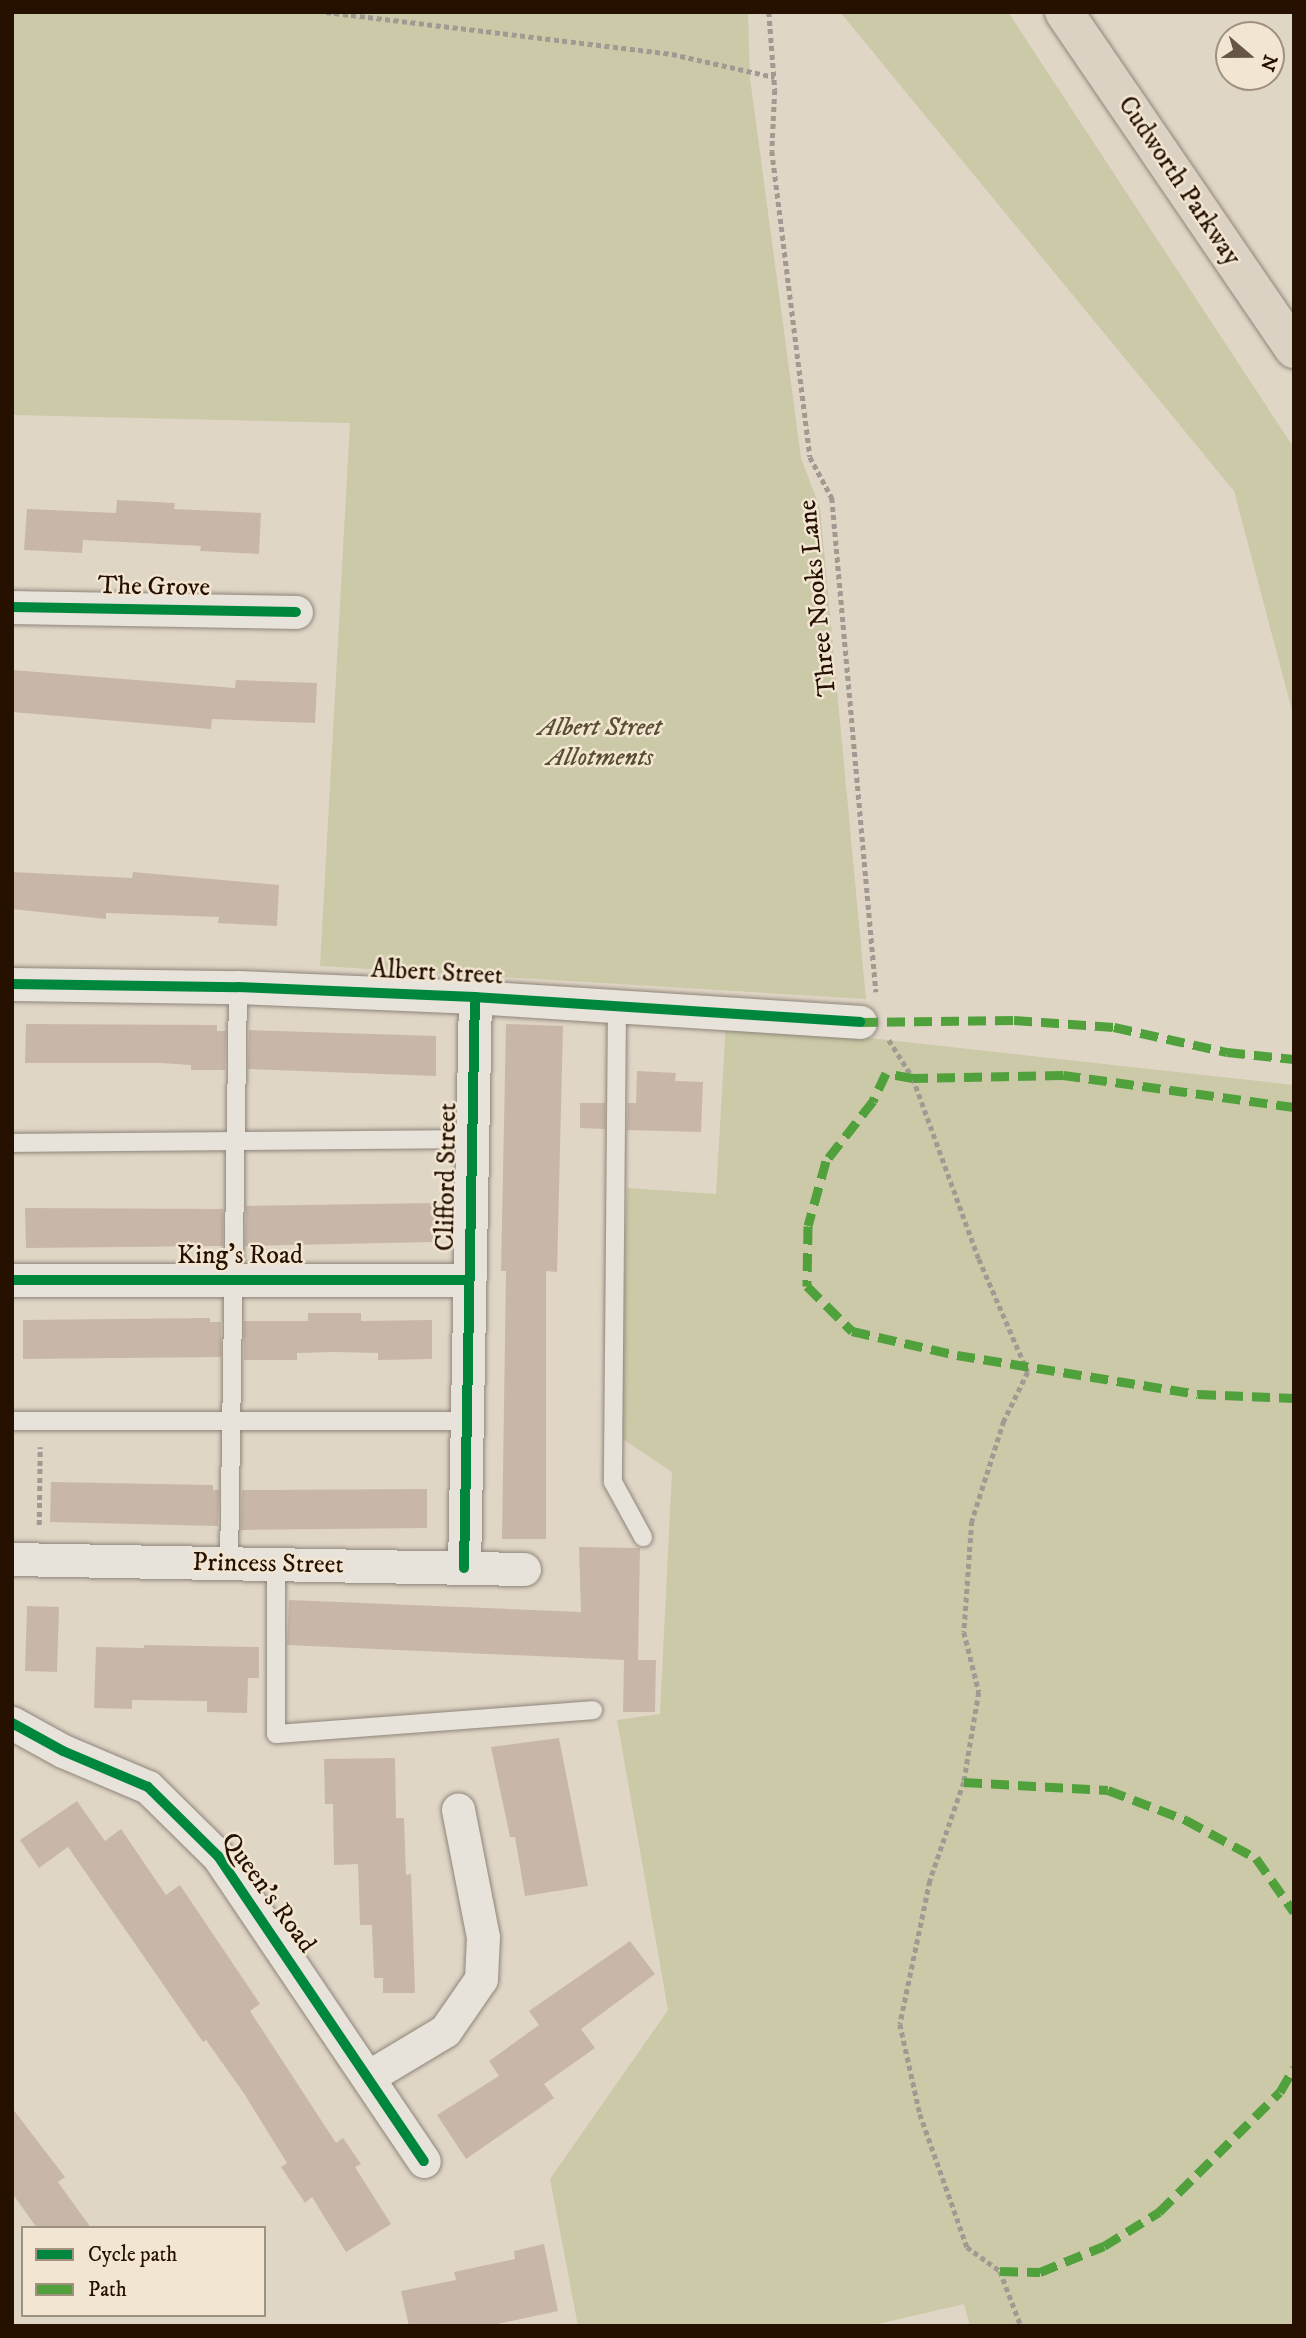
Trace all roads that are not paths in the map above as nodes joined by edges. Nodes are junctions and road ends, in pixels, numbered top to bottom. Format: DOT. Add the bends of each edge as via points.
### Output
graph roads {
  1 [pos="1064,12"];
  2 [pos="1294,349"];
  3 [pos="12,607"];
  4 [pos="296,612"];
  5 [pos="12,984"];
  6 [pos="238,987"];
  7 [pos="475,997"];
  8 [pos="617,1006"];
  9 [pos="874,1017"];
  10 [pos="470,1139"];
  11 [pos="12,1143"];
  12 [pos="235,1143"];
  13 [pos="233,1278"];
  14 [pos="12,1280"];
  15 [pos="468,1280"];
  16 [pos="12,1421"];
  17 [pos="231,1421"];
  18 [pos="467,1421"];
  19 [pos="643,1536"];
  20 [pos="25,1559"];
  21 [pos="229,1563"];
  22 [pos="276,1564"];
  23 [pos="464,1567"];
  24 [pos="524,1569"];
  25 [pos="593,1710"];
  26 [pos="12,1723"];
  27 [pos="458,1809"];
  28 [pos="368,2077"];
  29 [pos="424,2161"];
  1 -- 2 [label="highway, Cudworth Parkway"];
  3 -- 4 [label="street, The Grove"];
  5 -- 6 [label="street, Albert Street"];
  6 -- 7 [label="street, Albert Street"];
  6 -- 12 [label="lane"];
  7 -- 8 [label="street, Albert Street"];
  7 -- 10 [label="street, Clifford Street"];
  8 -- 9 [label="street, Albert Street"];
  8 -- 19 [label="lane" via="613,1482"];
  10 -- 12 [label="lane"];
  10 -- 15 [label="street, Clifford Street"];
  11 -- 12 [label="lane"];
  12 -- 13 [label="lane"];
  13 -- 14 [label="street, King's Road"];
  13 -- 15 [label="street, King's Road"];
  13 -- 17 [label="lane"];
  15 -- 18 [label="street, Clifford Street"];
  16 -- 17 [label="lane"];
  17 -- 18 [label="lane"];
  17 -- 21 [label="lane"];
  18 -- 23 [label="street, Clifford Street"];
  20 -- 21 [label="street, Princess Street"];
  21 -- 22 [label="street, Princess Street"];
  22 -- 23 [label="street, Princess Street"];
  22 -- 25 [label="lane" via="276,1734"];
  23 -- 24 [label="street, Princess Street"];
  26 -- 28 [label="street, Queen's Road" via="63,1751 148,1787 218,1856"];
  27 -- 28 [label="street" via="483,1937 481,1979 446,2031"];
  28 -- 29 [label="street, Queen's Road"];
}
